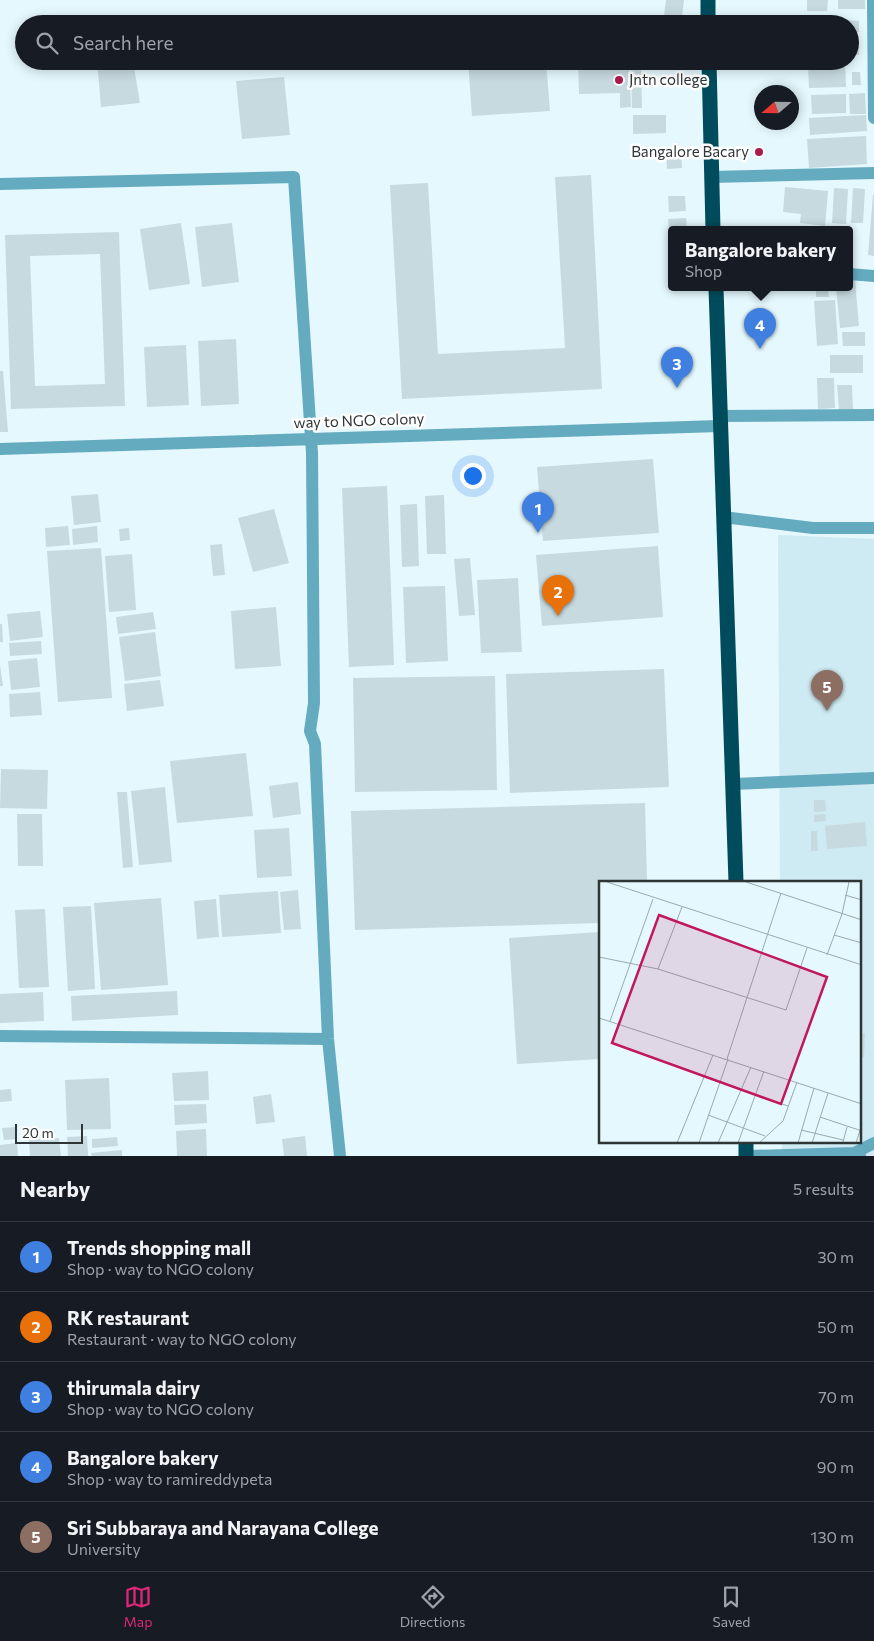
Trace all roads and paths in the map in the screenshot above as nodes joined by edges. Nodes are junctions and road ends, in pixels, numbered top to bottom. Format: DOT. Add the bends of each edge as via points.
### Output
graph roads {
  1 [pos="708,0"];
  2 [pos="873,0"];
  3 [pos="708,15"];
  4 [pos="709,70"];
  5 [pos="874,118"];
  6 [pos="874,173"];
  7 [pos="711,177"];
  8 [pos="0,184"];
  9 [pos="713,226"];
  10 [pos="853,274"];
  11 [pos="874,276"];
  12 [pos="716,291"];
  13 [pos="874,416"];
  14 [pos="719,421"];
  15 [pos="311,438"];
  16 [pos="0,450"];
  17 [pos="723,517"];
  18 [pos="874,528"];
  19 [pos="874,778"];
  20 [pos="733,784"];
  21 [pos="736,881"];
  22 [pos="0,1036"];
  23 [pos="328,1039"];
  24 [pos="874,1143"];
  25 [pos="857,1155"];
  26 [pos="340,1156"];
  27 [pos="748,1156"];
  1 -- 3 [label="highway"];
  2 -- 5 [label="street"];
  4 -- 7 [label="highway"];
  6 -- 7 [label="street"];
  7 -- 9 [label="highway"];
  8 -- 15 [label="street" via="294,177"];
  10 -- 11 [label="street"];
  12 -- 14 [label="highway"];
  13 -- 14 [label="street, way to NGO colony"];
  14 -- 15 [label="street, way to NGO colony"];
  14 -- 17 [label="highway"];
  15 -- 16 [label="street, way to NGO colony"];
  15 -- 23 [label="street" via="314,702 310,731 315,744"];
  17 -- 18 [label="street" via="813,528"];
  17 -- 20 [label="highway"];
  19 -- 20 [label="street"];
  20 -- 21 [label="highway"];
  22 -- 23 [label="street"];
  23 -- 26 [label="street"];
  24 -- 25 [label="street"];
  25 -- 27 [label="street"];
}
